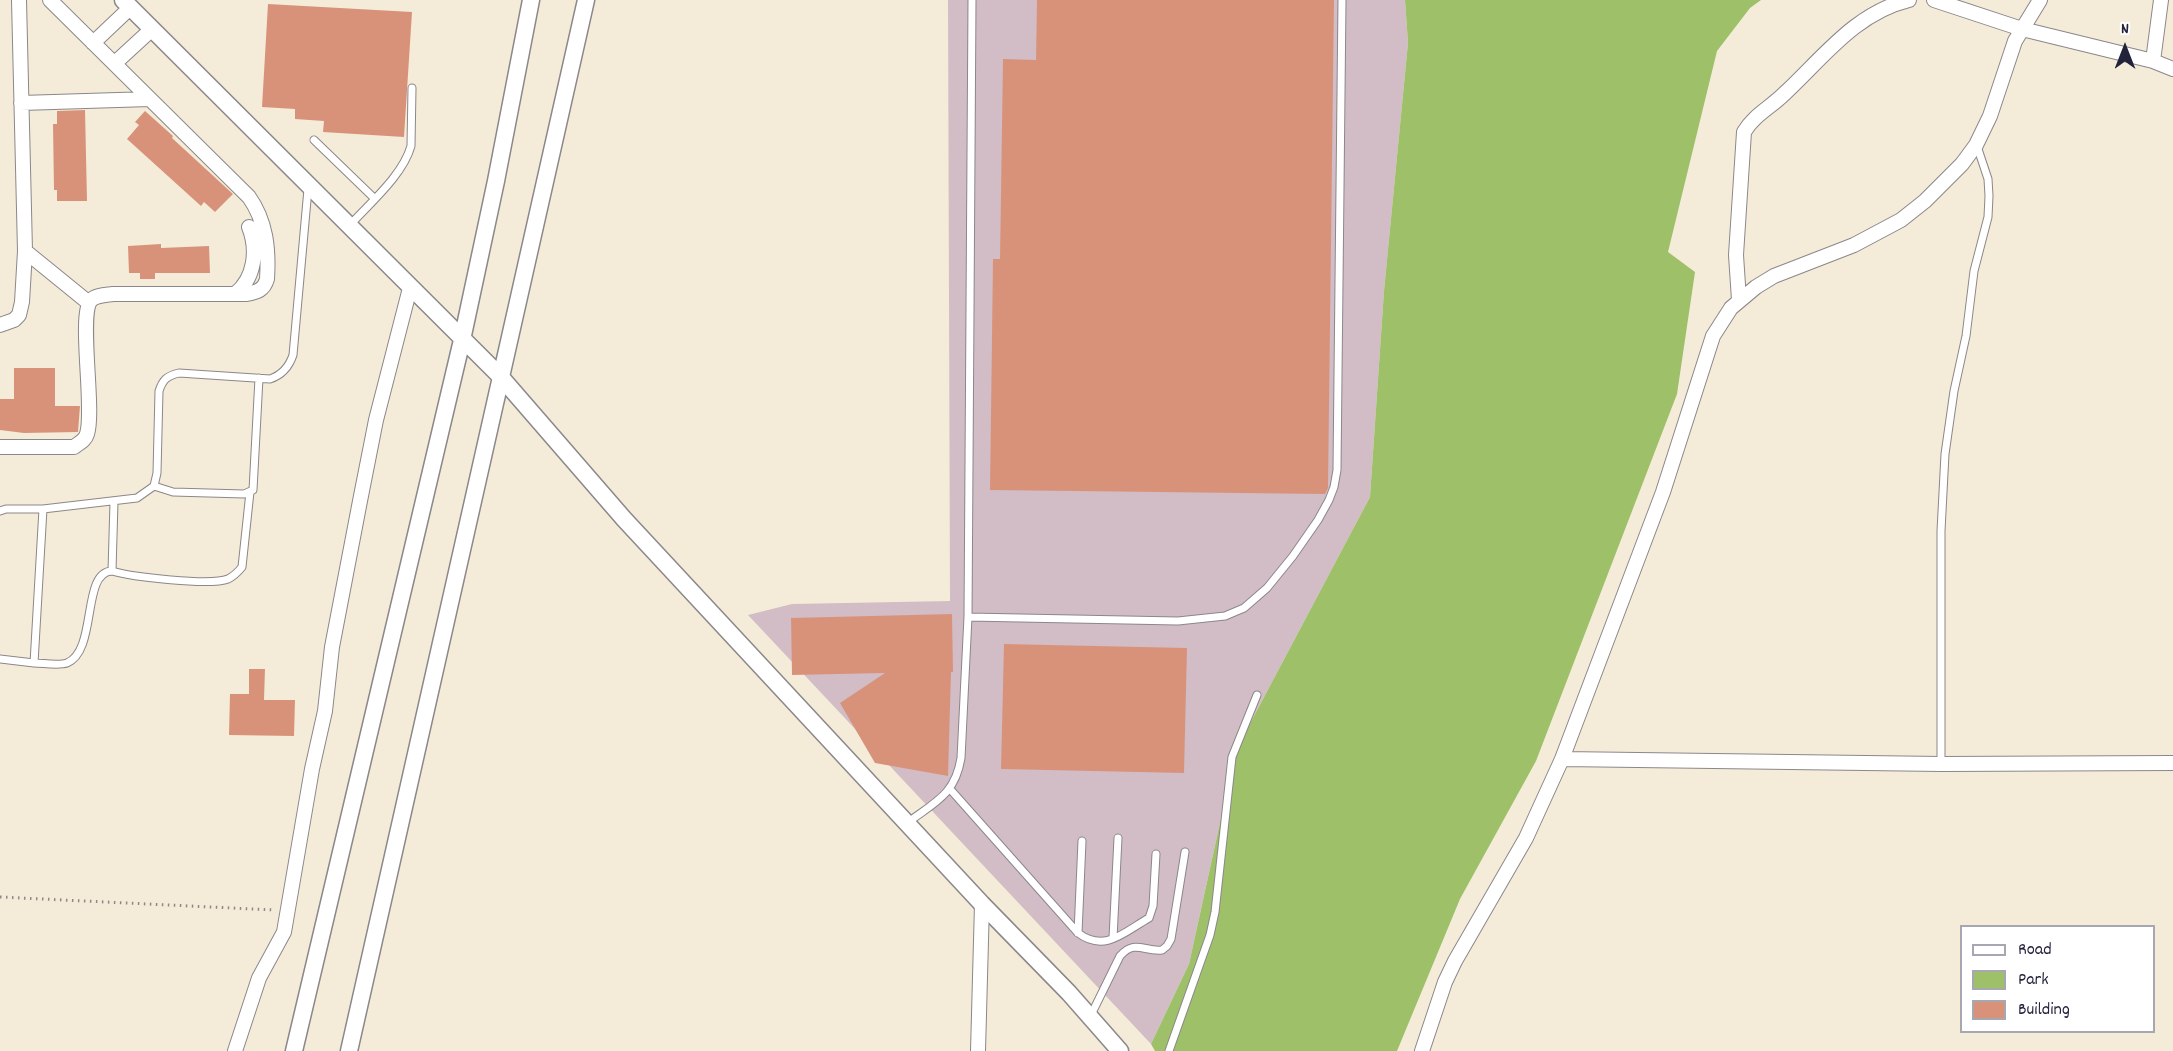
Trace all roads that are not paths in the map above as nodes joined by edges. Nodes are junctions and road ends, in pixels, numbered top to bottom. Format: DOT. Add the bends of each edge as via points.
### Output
graph roads {
  1 [pos="19,0"];
  2 [pos="50,0"];
  3 [pos="531,0"];
  4 [pos="586,0"];
  5 [pos="972,0"];
  6 [pos="1342,0"];
  7 [pos="1910,0"];
  8 [pos="1934,0"];
  9 [pos="2040,0"];
  10 [pos="2161,0"];
  11 [pos="127,4"];
  12 [pos="152,29"];
  13 [pos="2022,29"];
  14 [pos="93,43"];
  15 [pos="2153,61"];
  16 [pos="115,63"];
  17 [pos="2173,69"];
  18 [pos="412,88"];
  19 [pos="150,99"];
  20 [pos="21,103"];
  21 [pos="314,140"];
  22 [pos="1976,145"];
  23 [pos="309,186"];
  24 [pos="374,198"];
  25 [pos="349,226"];
  26 [pos="249,227"];
  27 [pos="25,251"];
  28 [pos="410,288"];
  29 [pos="236,294"];
  30 [pos="1739,300"];
  31 [pos="89,303"];
  32 [pos="0,325"];
  33 [pos="462,340"];
  34 [pos="500,376"];
  35 [pos="259,378"];
  36 [pos="0,447"];
  37 [pos="154,486"];
  38 [pos="250,492"];
  39 [pos="114,502"];
  40 [pos="43,509"];
  41 [pos="0,511"];
  42 [pos="112,570"];
  43 [pos="968,617"];
  44 [pos="0,659"];
  45 [pos="33,663"];
  46 [pos="1257,695"];
  47 [pos="1562,759"];
  48 [pos="2173,763"];
  49 [pos="1941,764"];
  50 [pos="950,789"];
  51 [pos="907,823"];
  52 [pos="1118,838"];
  53 [pos="1082,841"];
  54 [pos="1185,852"];
  55 [pos="1156,854"];
  56 [pos="982,904"];
  57 [pos="1078,933"];
  58 [pos="1113,938"];
  59 [pos="1090,1017"];
  60 [pos="235,1051"];
  61 [pos="294,1051"];
  62 [pos="350,1051"];
  63 [pos="978,1051"];
  64 [pos="1120,1051"];
  65 [pos="1169,1051"];
  66 [pos="1422,1051"];
  1 -- 20 [label="street"];
  2 -- 14 [label="street"];
  3 -- 33 [label="street"];
  4 -- 34 [label="street"];
  5 -- 43 [label="lane"];
  6 -- 43 [label="lane" via="1337,470 1334,487 1318,520 1267,588 1244,608 1225,616 1178,621"];
  7 -- 30 [label="street" via="1857,23 1752,120 1744,132 1736,255"];
  8 -- 13 [label="street"];
  9 -- 13 [label="street"];
  10 -- 15 [label="street"];
  11 -- 12 [label="street"];
  11 -- 14 [label="street"];
  12 -- 16 [label="street"];
  12 -- 23 [label="street"];
  13 -- 15 [label="street"];
  13 -- 22 [label="street"];
  14 -- 16 [label="street"];
  15 -- 17 [label="street"];
  16 -- 19 [label="street"];
  18 -- 24 [label="lane" via="409,155"];
  19 -- 20 [label="street"];
  19 -- 29 [label="street" via="249,196 261,216 267,252 264,286 257,292"];
  20 -- 27 [label="street"];
  21 -- 24 [label="lane"];
  22 -- 30 [label="street" via="1962,164 1901,220 1854,245 1774,276"];
  22 -- 49 [label="lane" via="1985,166 1988,217 1974,271 1945,454 1941,531"];
  23 -- 25 [label="street"];
  23 -- 35 [label="lane" via="293,355 279,376"];
  24 -- 25 [label="lane"];
  25 -- 28 [label="street"];
  26 -- 29 [label="street" via="253,266"];
  27 -- 31 [label="street"];
  27 -- 32 [label="street" via="19,315"];
  28 -- 33 [label="street"];
  28 -- 60 [label="street" via="362,490 284,932 259,978"];
  29 -- 31 [label="street" via="113,294 96,297"];
  30 -- 47 [label="street" via="1713,336 1663,492"];
  31 -- 36 [label="street" via="88,433 84,440 74,447"];
  33 -- 34 [label="street"];
  33 -- 61 [label="street"];
  34 -- 51 [label="street" via="624,519"];
  34 -- 62 [label="street"];
  35 -- 37 [label="lane" via="179,373 163,380 159,391 158,474"];
  35 -- 38 [label="lane" via="254,487"];
  37 -- 38 [label="lane" via="173,492"];
  37 -- 39 [label="lane" via="137,498"];
  38 -- 42 [label="lane" via="245,554 235,576 217,581 144,578"];
  39 -- 40 [label="lane"];
  39 -- 42 [label="lane"];
  40 -- 41 [label="lane"];
  40 -- 45 [label="lane"];
  42 -- 45 [label="lane" via="100,574 97,581 78,653 63,664"];
  43 -- 50 [label="lane" via="961,758"];
  44 -- 45 [label="lane"];
  46 -- 65 [label="lane" via="1232,757 1210,935"];
  47 -- 49 [label="street"];
  47 -- 66 [label="street" via="1526,838 1455,961"];
  48 -- 49 [label="street"];
  50 -- 51 [label="lane"];
  50 -- 57 [label="lane"];
  51 -- 56 [label="street"];
  52 -- 58 [label="lane"];
  53 -- 57 [label="lane"];
  54 -- 59 [label="lane" via="1167,946 1162,950 1126,950"];
  55 -- 58 [label="lane" via="1149,918"];
  56 -- 59 [label="street"];
  56 -- 63 [label="street"];
  57 -- 58 [label="lane" via="1094,942"];
  59 -- 64 [label="street"];
}
